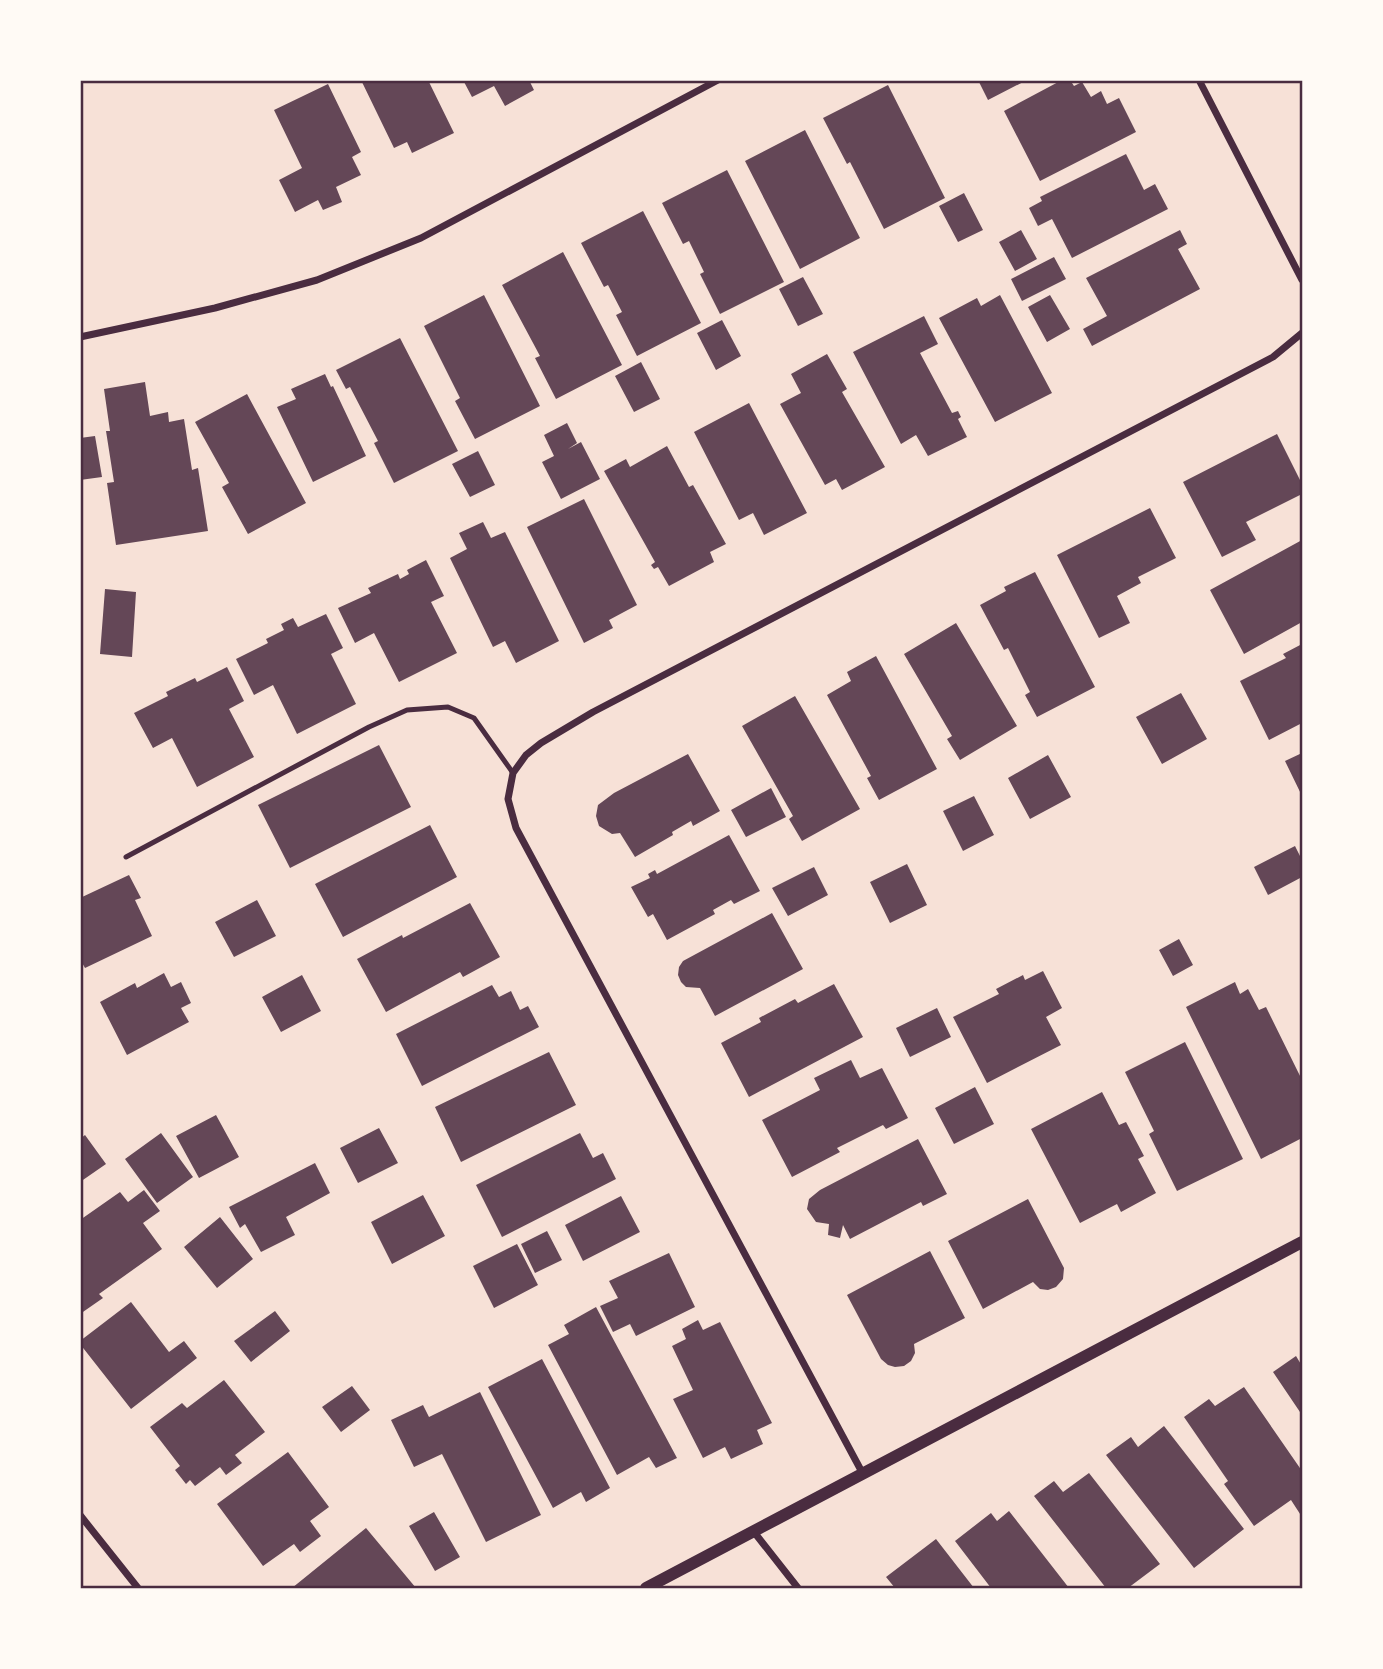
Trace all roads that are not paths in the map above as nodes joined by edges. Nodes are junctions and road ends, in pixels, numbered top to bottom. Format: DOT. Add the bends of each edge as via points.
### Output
graph roads {
  1 [pos="718,80"];
  2 [pos="1199,80"];
  3 [pos="1303,280"];
  4 [pos="1303,333"];
  5 [pos="80,337"];
  6 [pos="513,773"];
  7 [pos="126,857"];
  8 [pos="1303,1242"];
  9 [pos="863,1474"];
  10 [pos="80,1515"];
  11 [pos="754,1532"];
  12 [pos="138,1588"];
  13 [pos="646,1588"];
  14 [pos="798,1588"];
  1 -- 5 [label="street" via="421,238 317,280"];
  2 -- 3 [label="street"];
  4 -- 6 [label="street" via="1273,357 593,712 541,743"];
  6 -- 7 [label="lane" via="474,718 448,707 407,710"];
  6 -- 9 [label="street" via="508,799 516,828"];
  8 -- 9 [label="street"];
  9 -- 11 [label="street"];
  10 -- 12 [label="street"];
  11 -- 13 [label="street"];
  11 -- 14 [label="street"];
}
